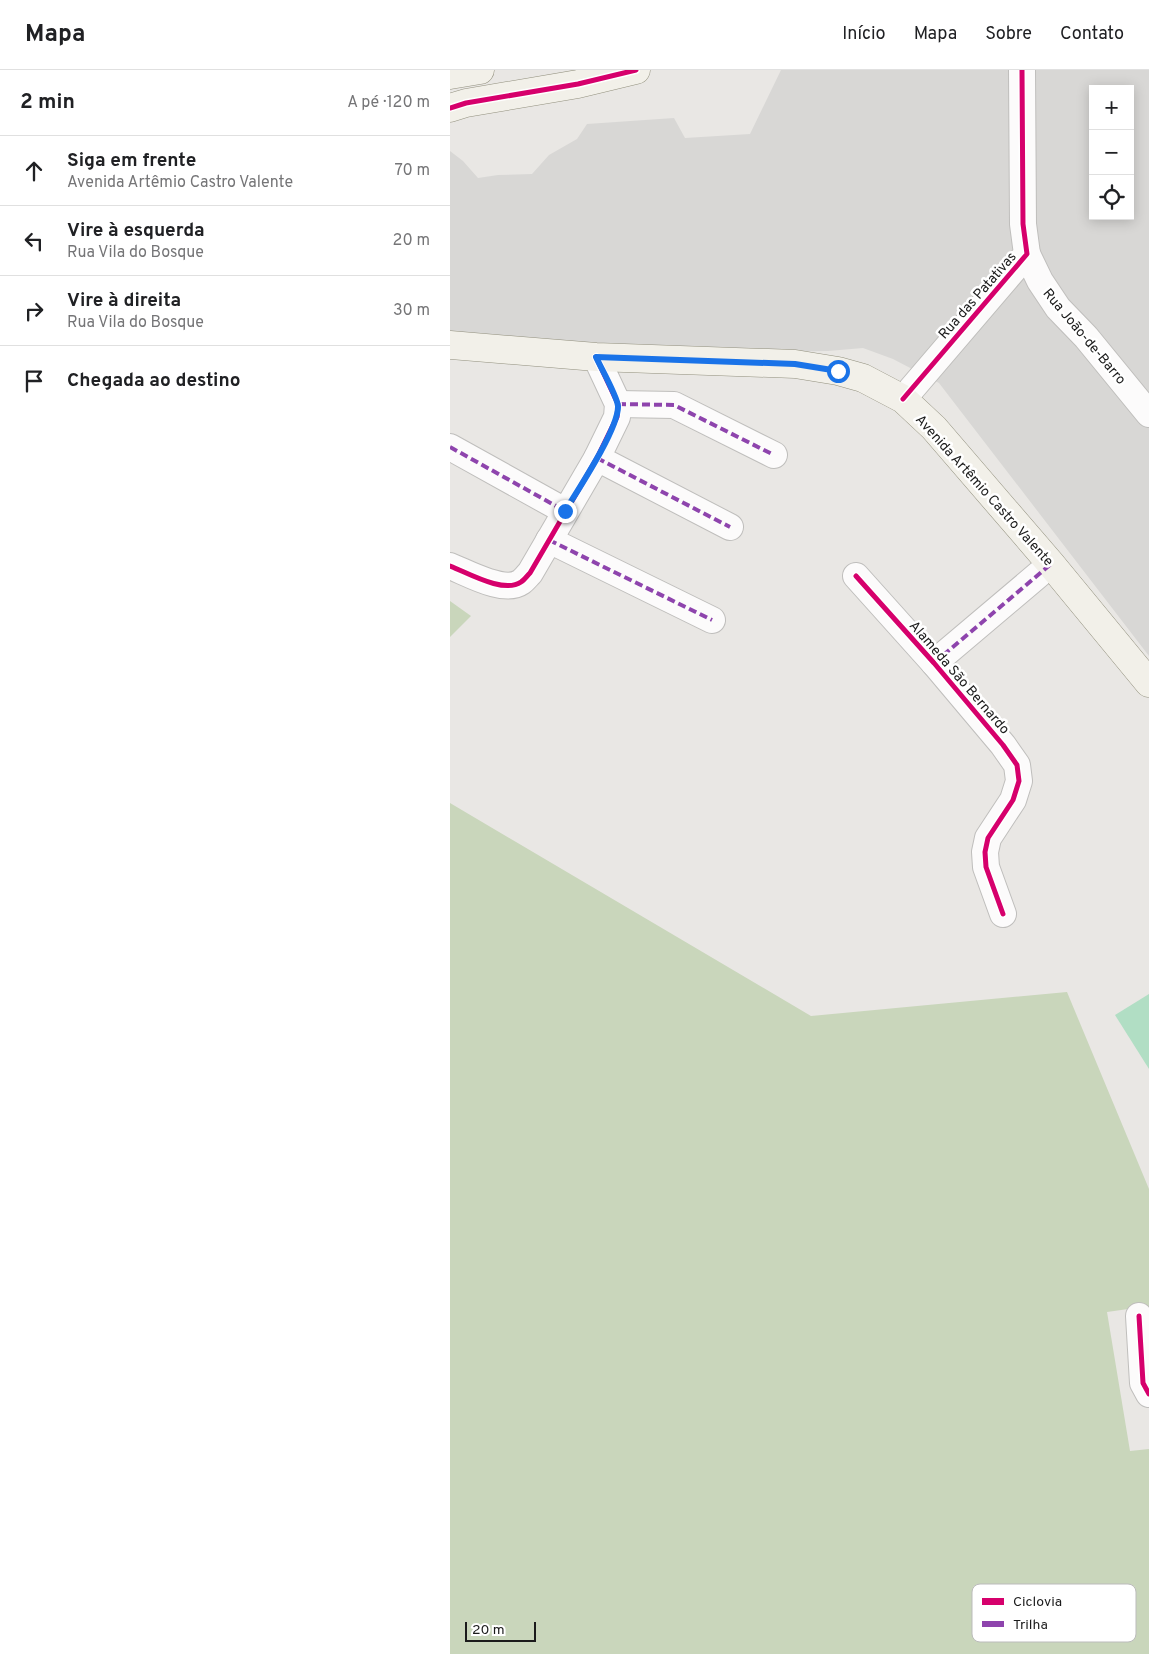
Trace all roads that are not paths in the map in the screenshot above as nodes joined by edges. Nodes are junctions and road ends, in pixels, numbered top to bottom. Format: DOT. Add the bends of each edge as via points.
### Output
graph roads {
  1 [pos="480,70"];
  2 [pos="636,70"];
  3 [pos="1022,70"];
  4 [pos="450,76"];
  5 [pos="450,108"];
  6 [pos="1027,254"];
  7 [pos="450,345"];
  8 [pos="596,357"];
  9 [pos="903,399"];
  10 [pos="618,404"];
  11 [pos="1149,414"];
  12 [pos="450,447"];
  13 [pos="774,455"];
  14 [pos="597,458"];
  15 [pos="565,511"];
  16 [pos="730,527"];
  17 [pos="549,540"];
  18 [pos="1051,564"];
  19 [pos="450,566"];
  20 [pos="856,576"];
  21 [pos="712,620"];
  22 [pos="934,663"];
  23 [pos="1149,683"];
  24 [pos="1003,914"];
  25 [pos="1139,1316"];
  26 [pos="1149,1394"];
  1 -- 4 [label="main road"];
  2 -- 5 [label="main road"];
  3 -- 6 [label="street, Rua das Patativas" via="1023,224"];
  6 -- 9 [label="street, Rua das Patativas"];
  6 -- 11 [label="street, Rua João-de-Barro" via="1058,308"];
  7 -- 8 [label="main road, Avenida Artêmio Castro Valente"];
  8 -- 9 [label="main road, Avenida Artêmio Castro Valente" via="795,364 863,378"];
  8 -- 10 [label="street"];
  9 -- 18 [label="main road, Avenida Artêmio Castro Valente" via="934,428"];
  10 -- 13 [label="street" via="674,405"];
  10 -- 14 [label="street" via="617,417"];
  12 -- 15 [label="street"];
  14 -- 15 [label="street"];
  14 -- 16 [label="street"];
  15 -- 17 [label="street"];
  17 -- 19 [label="street" via="530,573 521,582 508,586"];
  17 -- 21 [label="street"];
  18 -- 22 [label="street"];
  18 -- 23 [label="main road, Avenida Artêmio Castro Valente"];
  20 -- 22 [label="street, Alameda São Bernardo"];
  22 -- 24 [label="street, Alameda São Bernardo" via="1017,766 1018,781 1013,800 988,838 985,852 986,867"];
  25 -- 26 [label="street" via="1142,1383"];
}
